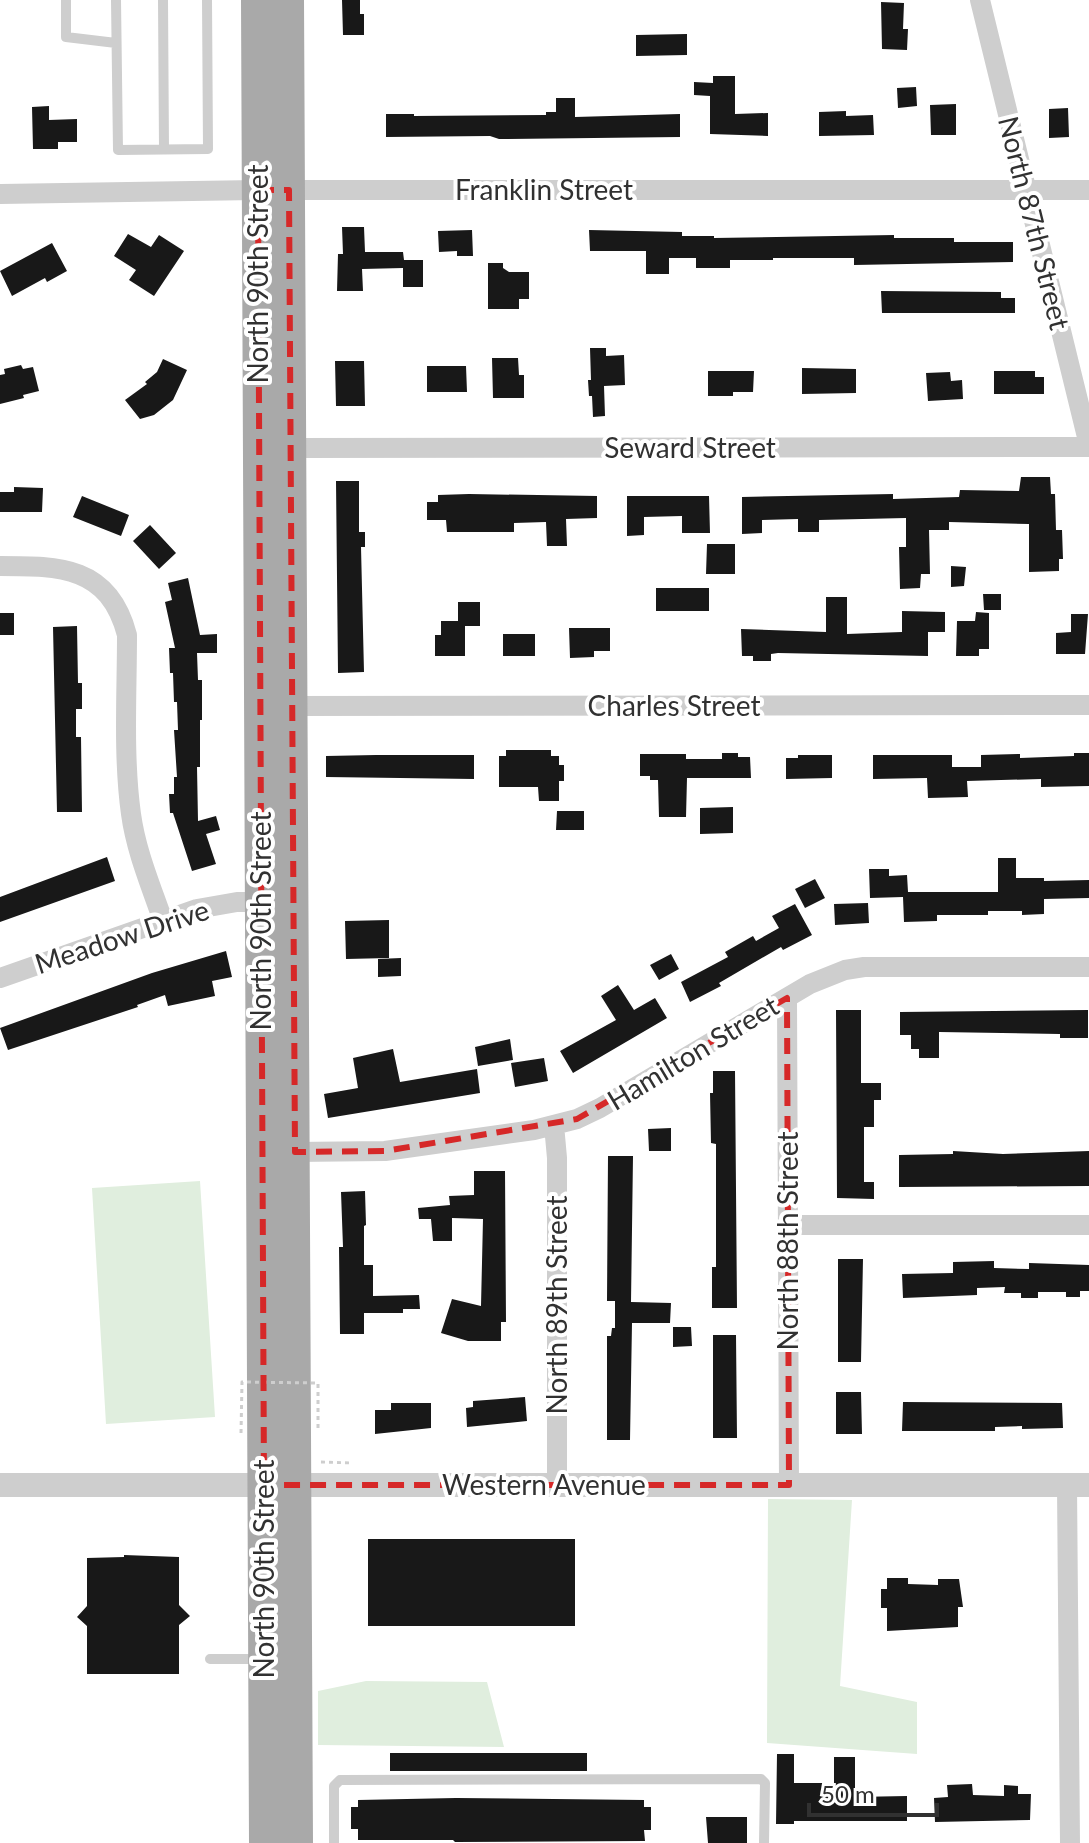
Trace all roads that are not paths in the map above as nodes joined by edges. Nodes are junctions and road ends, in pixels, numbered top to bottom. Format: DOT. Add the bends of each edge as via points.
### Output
graph roads {
  1 [pos="66,0"];
  2 [pos="116,0"];
  3 [pos="163,0"];
  4 [pos="207,0"];
  5 [pos="257,0"];
  6 [pos="288,0"];
  7 [pos="980,0"];
  8 [pos="116,43"];
  9 [pos="164,149"];
  10 [pos="274,190"];
  11 [pos="1028,190"];
  12 [pos="1089,190"];
  13 [pos="0,194"];
  14 [pos="1089,446"];
  15 [pos="291,448"];
  16 [pos="0,566"];
  17 [pos="1089,705"];
  18 [pos="259,706"];
  19 [pos="293,706"];
  20 [pos="293,902"];
  21 [pos="261,903"];
  22 [pos="163,921"];
  23 [pos="1089,967"];
  24 [pos="0,978"];
  25 [pos="787,998"];
  26 [pos="554,1125"];
  27 [pos="295,1152"];
  28 [pos="788,1225"];
  29 [pos="1089,1225"];
  30 [pos="0,1485"];
  31 [pos="264,1485"];
  32 [pos="296,1485"];
  33 [pos="557,1485"];
  34 [pos="789,1485"];
  35 [pos="1078,1485"];
  36 [pos="210,1659"];
  37 [pos="265,1659"];
  38 [pos="265,1843"];
  39 [pos="297,1843"];
  40 [pos="334,1843"];
  41 [pos="764,1843"];
  42 [pos="1070,1843"];
  1 -- 8 [label="lane" via="66,37"];
  2 -- 8 [label="lane"];
  3 -- 9 [label="lane"];
  4 -- 9 [label="lane" via="208,149"];
  5 -- 10 [label="main road, North 90th Street"];
  6 -- 10 [label="main road, North 90th Street"];
  7 -- 11 [label="street, North 87th Street"];
  8 -- 9 [label="lane" via="118,150"];
  10 -- 11 [label="street, Franklin Street"];
  10 -- 13 [label="street, Franklin Street"];
  10 -- 15 [label="main road, North 90th Street"];
  10 -- 18 [label="main road, North 90th Street"];
  11 -- 12 [label="street, Franklin Street"];
  11 -- 14 [label="street, North 87th Street"];
  14 -- 15 [label="street, Seward Street"];
  15 -- 19 [label="main road, North 90th Street"];
  16 -- 22 [label="street" via="73,571 105,591 123,620 131,817"];
  17 -- 19 [label="street, Charles Street"];
  18 -- 19 [label="street, Charles Street"];
  18 -- 21 [label="main road, North 90th Street"];
  19 -- 20 [label="main road, North 90th Street"];
  20 -- 21 [label="street, Meadow Drive"];
  20 -- 27 [label="main road, North 90th Street"];
  21 -- 22 [label="street, Meadow Drive" via="219,904"];
  21 -- 31 [label="main road, North 90th Street"];
  22 -- 24 [label="street, Meadow Drive"];
  23 -- 25 [label="street, Hamilton Street" via="864,967 828,976"];
  25 -- 26 [label="street, Hamilton Street" via="600,1108"];
  25 -- 28 [label="street, North 88th Street"];
  26 -- 27 [label="street, Hamilton Street" via="385,1151"];
  26 -- 33 [label="street, North 89th Street"];
  27 -- 32 [label="main road, North 90th Street"];
  28 -- 29 [label="street"];
  28 -- 34 [label="street, North 88th Street"];
  30 -- 31 [label="street, Western Avenue"];
  31 -- 32 [label="street, Western Avenue"];
  31 -- 37 [label="main road, North 90th Street"];
  32 -- 33 [label="street, Western Avenue"];
  32 -- 39 [label="main road, North 90th Street"];
  33 -- 34 [label="street, Western Avenue"];
  34 -- 35 [label="street, Western Avenue"];
  35 -- 42 [label="street"];
  36 -- 37 [label="lane"];
  37 -- 38 [label="main road, North 90th Street"];
  40 -- 41 [label="lane" via="334,1786 340,1780 761,1779"];
}
